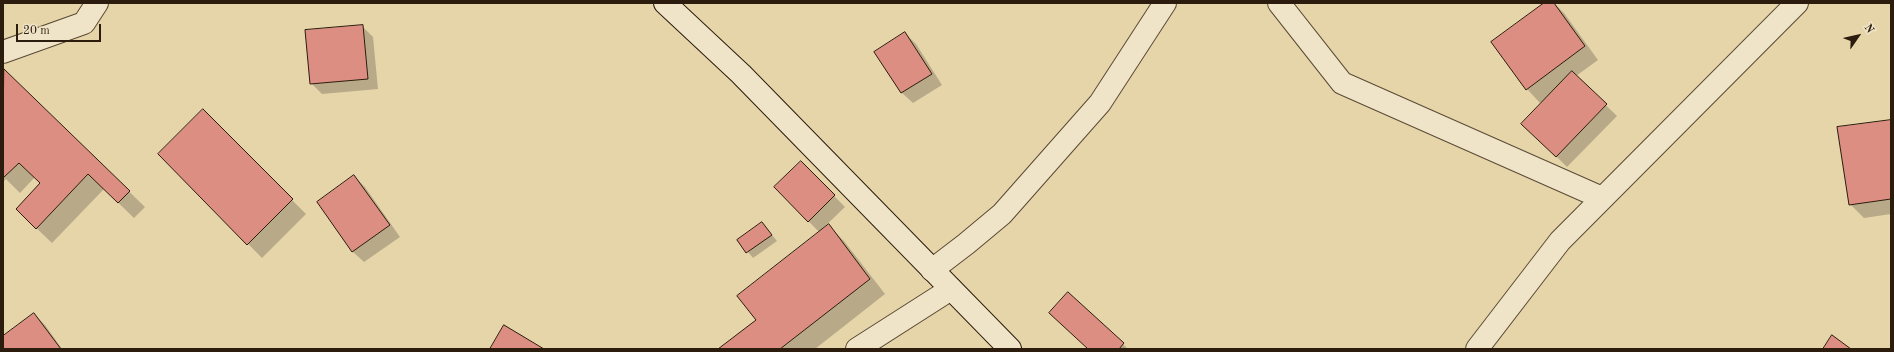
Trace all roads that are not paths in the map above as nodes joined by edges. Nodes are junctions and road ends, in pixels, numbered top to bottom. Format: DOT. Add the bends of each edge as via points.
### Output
graph roads {
  1 [pos="97,3"];
  2 [pos="665,3"];
  3 [pos="1165,3"];
  4 [pos="1279,3"];
  5 [pos="1797,3"];
  6 [pos="3,52"];
  7 [pos="1602,198"];
  8 [pos="932,270"];
  9 [pos="951,289"];
  10 [pos="857,349"];
  11 [pos="1010,349"];
  12 [pos="1477,349"];
  1 -- 6 [label="street" via="84,23"];
  2 -- 8 [label="street" via="741,74"];
  3 -- 8 [label="street" via="1100,103 1002,214"];
  4 -- 7 [label="street" via="1342,83"];
  5 -- 7 [label="street"];
  7 -- 12 [label="street" via="1560,241"];
  8 -- 9 [label="street"];
  9 -- 10 [label="street"];
  9 -- 11 [label="street"];
}
